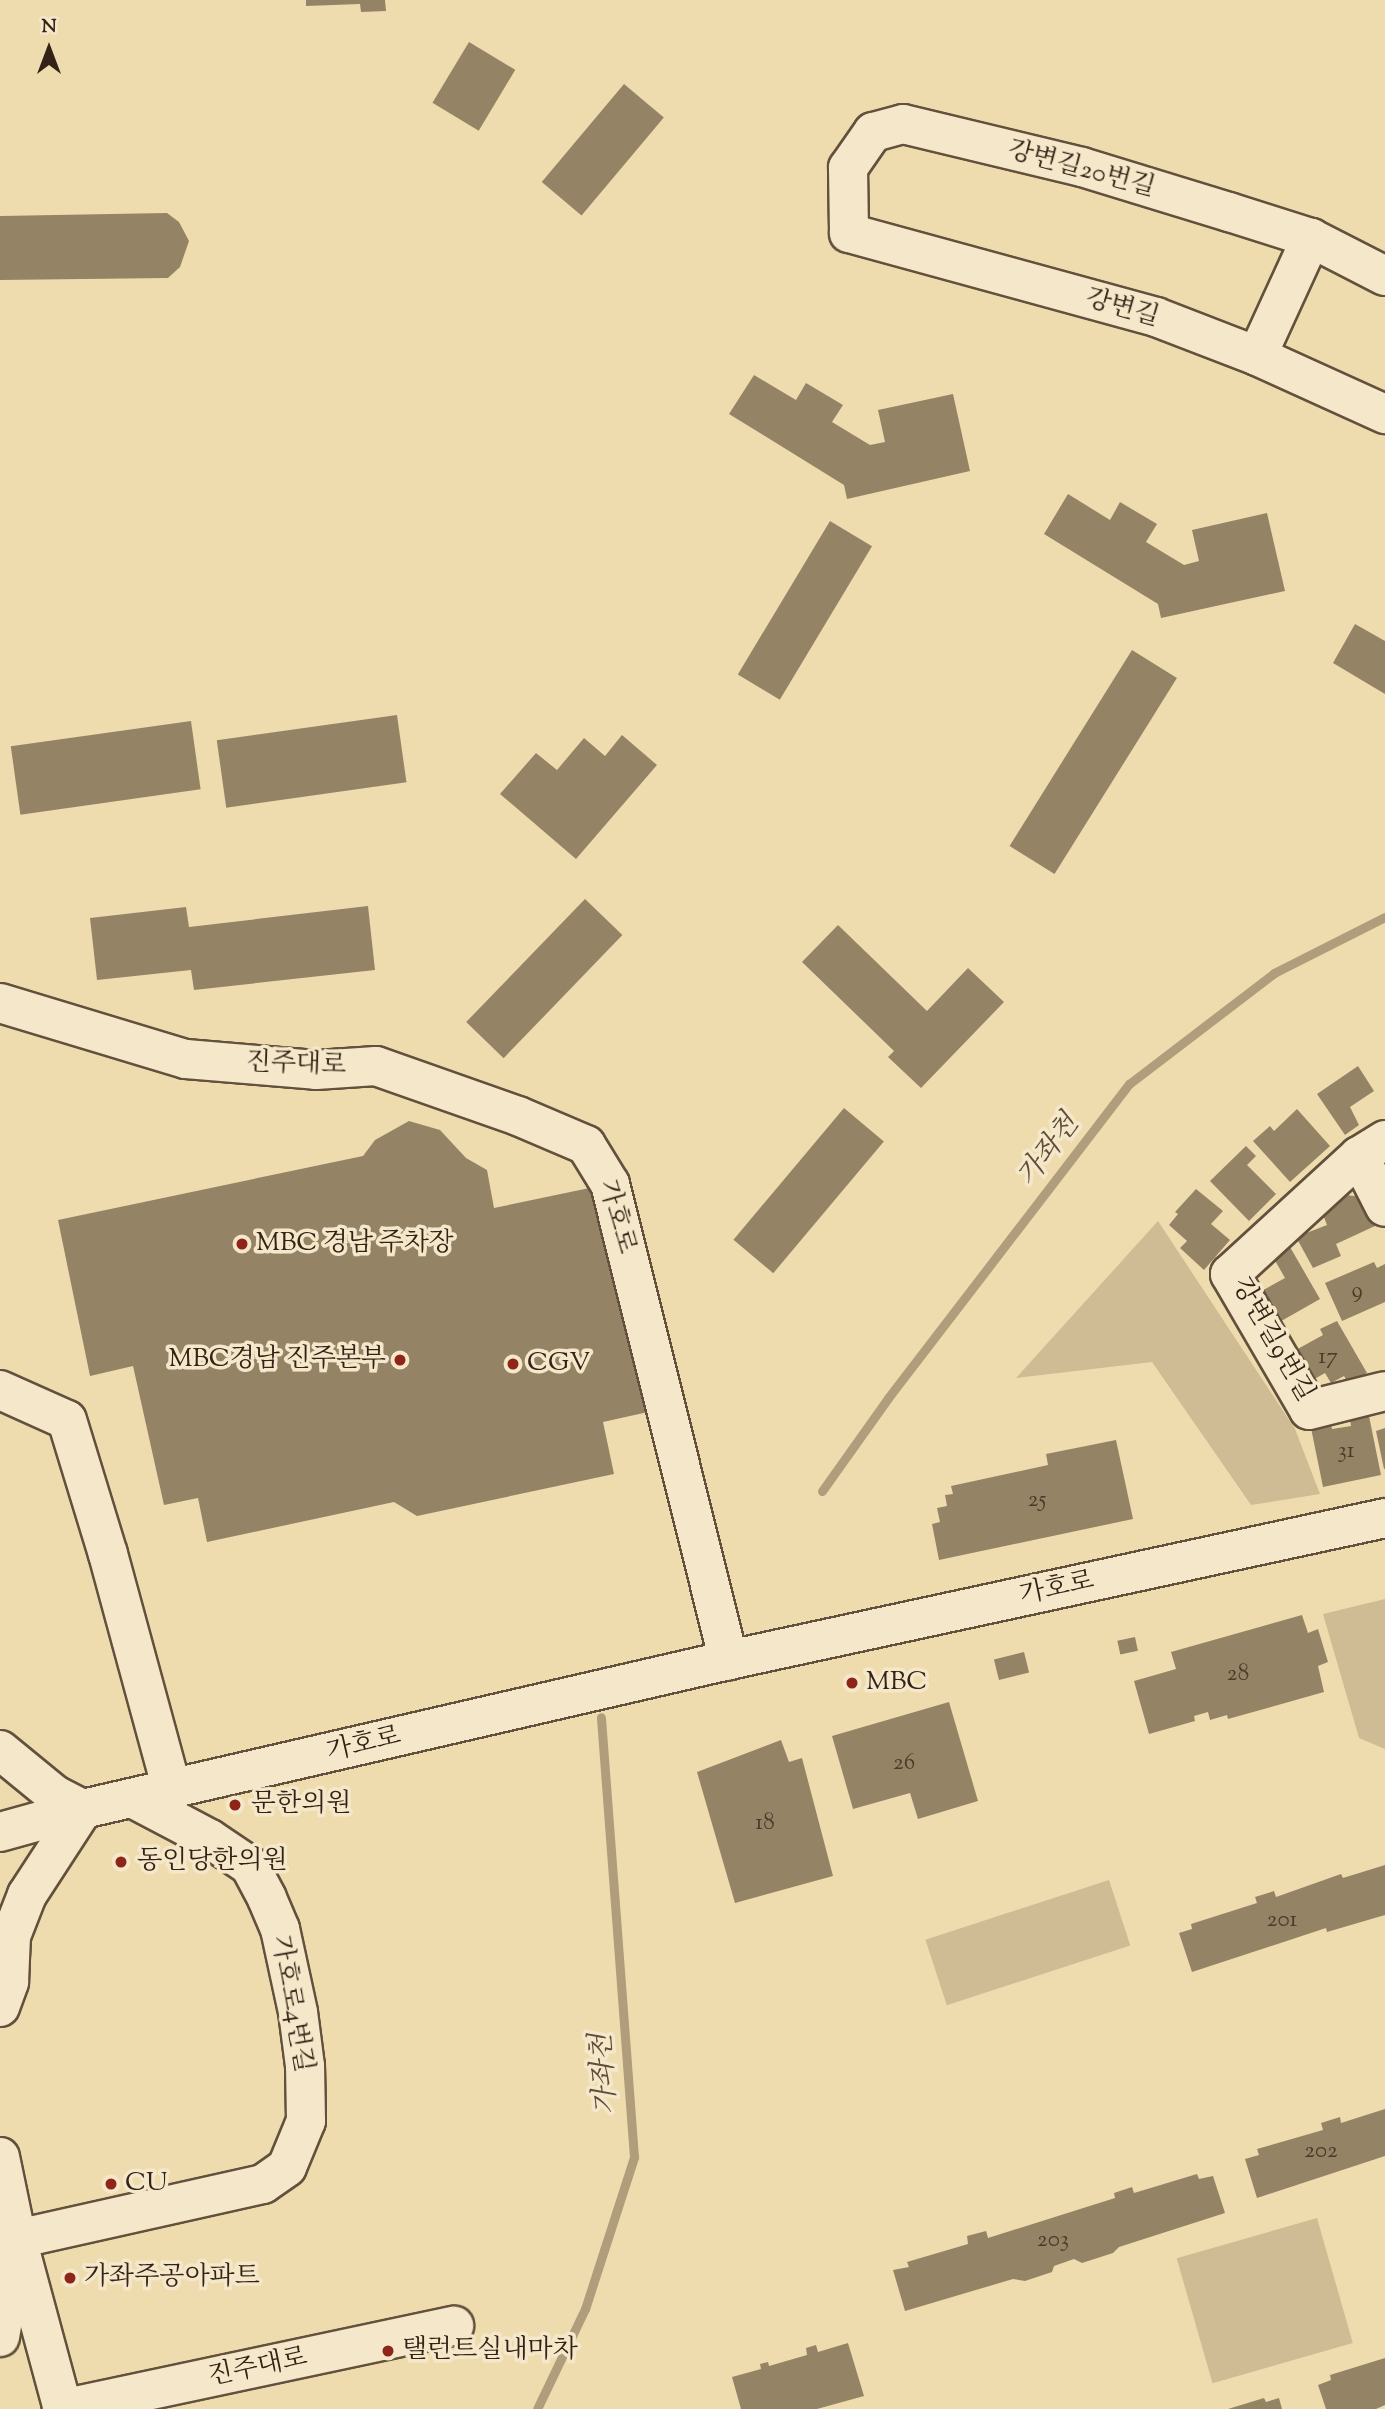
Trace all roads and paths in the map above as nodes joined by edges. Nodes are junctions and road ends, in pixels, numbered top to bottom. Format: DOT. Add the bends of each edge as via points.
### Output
graph roads {
  1 [pos="849,233"];
  2 [pos="1311,238"];
  3 [pos="1385,276"];
  4 [pos="1257,356"];
  5 [pos="1385,414"];
  6 [pos="0,1003"];
  7 [pos="586,1145"];
  8 [pos="1372,1148"];
  9 [pos="1385,1207"];
  10 [pos="0,1390"];
  11 [pos="1385,1391"];
  12 [pos="1385,1518"];
  13 [pos="729,1660"];
  14 [pos="0,1750"];
  15 [pos="172,1790"];
  16 [pos="134,1799"];
  17 [pos="83,1809"];
  18 [pos="0,1832"];
  19 [pos="0,2007"];
  20 [pos="0,2157"];
  21 [pos="18,2239"];
  22 [pos="454,2326"];
  23 [pos="0,2337"];
  24 [pos="62,2409"];
  1 -- 2 [label="street, 강변길20번길" via="848,168 873,132 903,124 1082,167"];
  1 -- 4 [label="street, 강변길" via="1156,317"];
  2 -- 3 [label="street, 강변길20번길"];
  2 -- 4 [label="street"];
  4 -- 5 [label="street, 강변길"];
  6 -- 7 [label="street, 진주대로" via="186,1059 316,1070 376,1066"];
  7 -- 13 [label="street, 가호로" via="610,1184"];
  8 -- 9 [label="street"];
  8 -- 11 [label="street, 강변길9번길" via="1230,1273 1309,1410"];
  10 -- 15 [label="street" via="67,1420"];
  12 -- 13 [label="street, 가호로"];
  13 -- 15 [label="street, 가호로"];
  14 -- 17 [label="street" via="55,1795"];
  15 -- 16 [label="street, 가호로"];
  16 -- 17 [label="street, 가호로"];
  16 -- 21 [label="street, 가호로4번길" via="250,1866 280,1929 298,2012 306,2121 287,2167 263,2184"];
  17 -- 18 [label="street, 가호로"];
  17 -- 19 [label="street" via="27,1895 11,1936 9,1982"];
  20 -- 21 [label="street, 진주대로"];
  21 -- 23 [label="street"];
  21 -- 24 [label="street, 진주대로"];
  22 -- 24 [label="street, 진주대로"];
}
